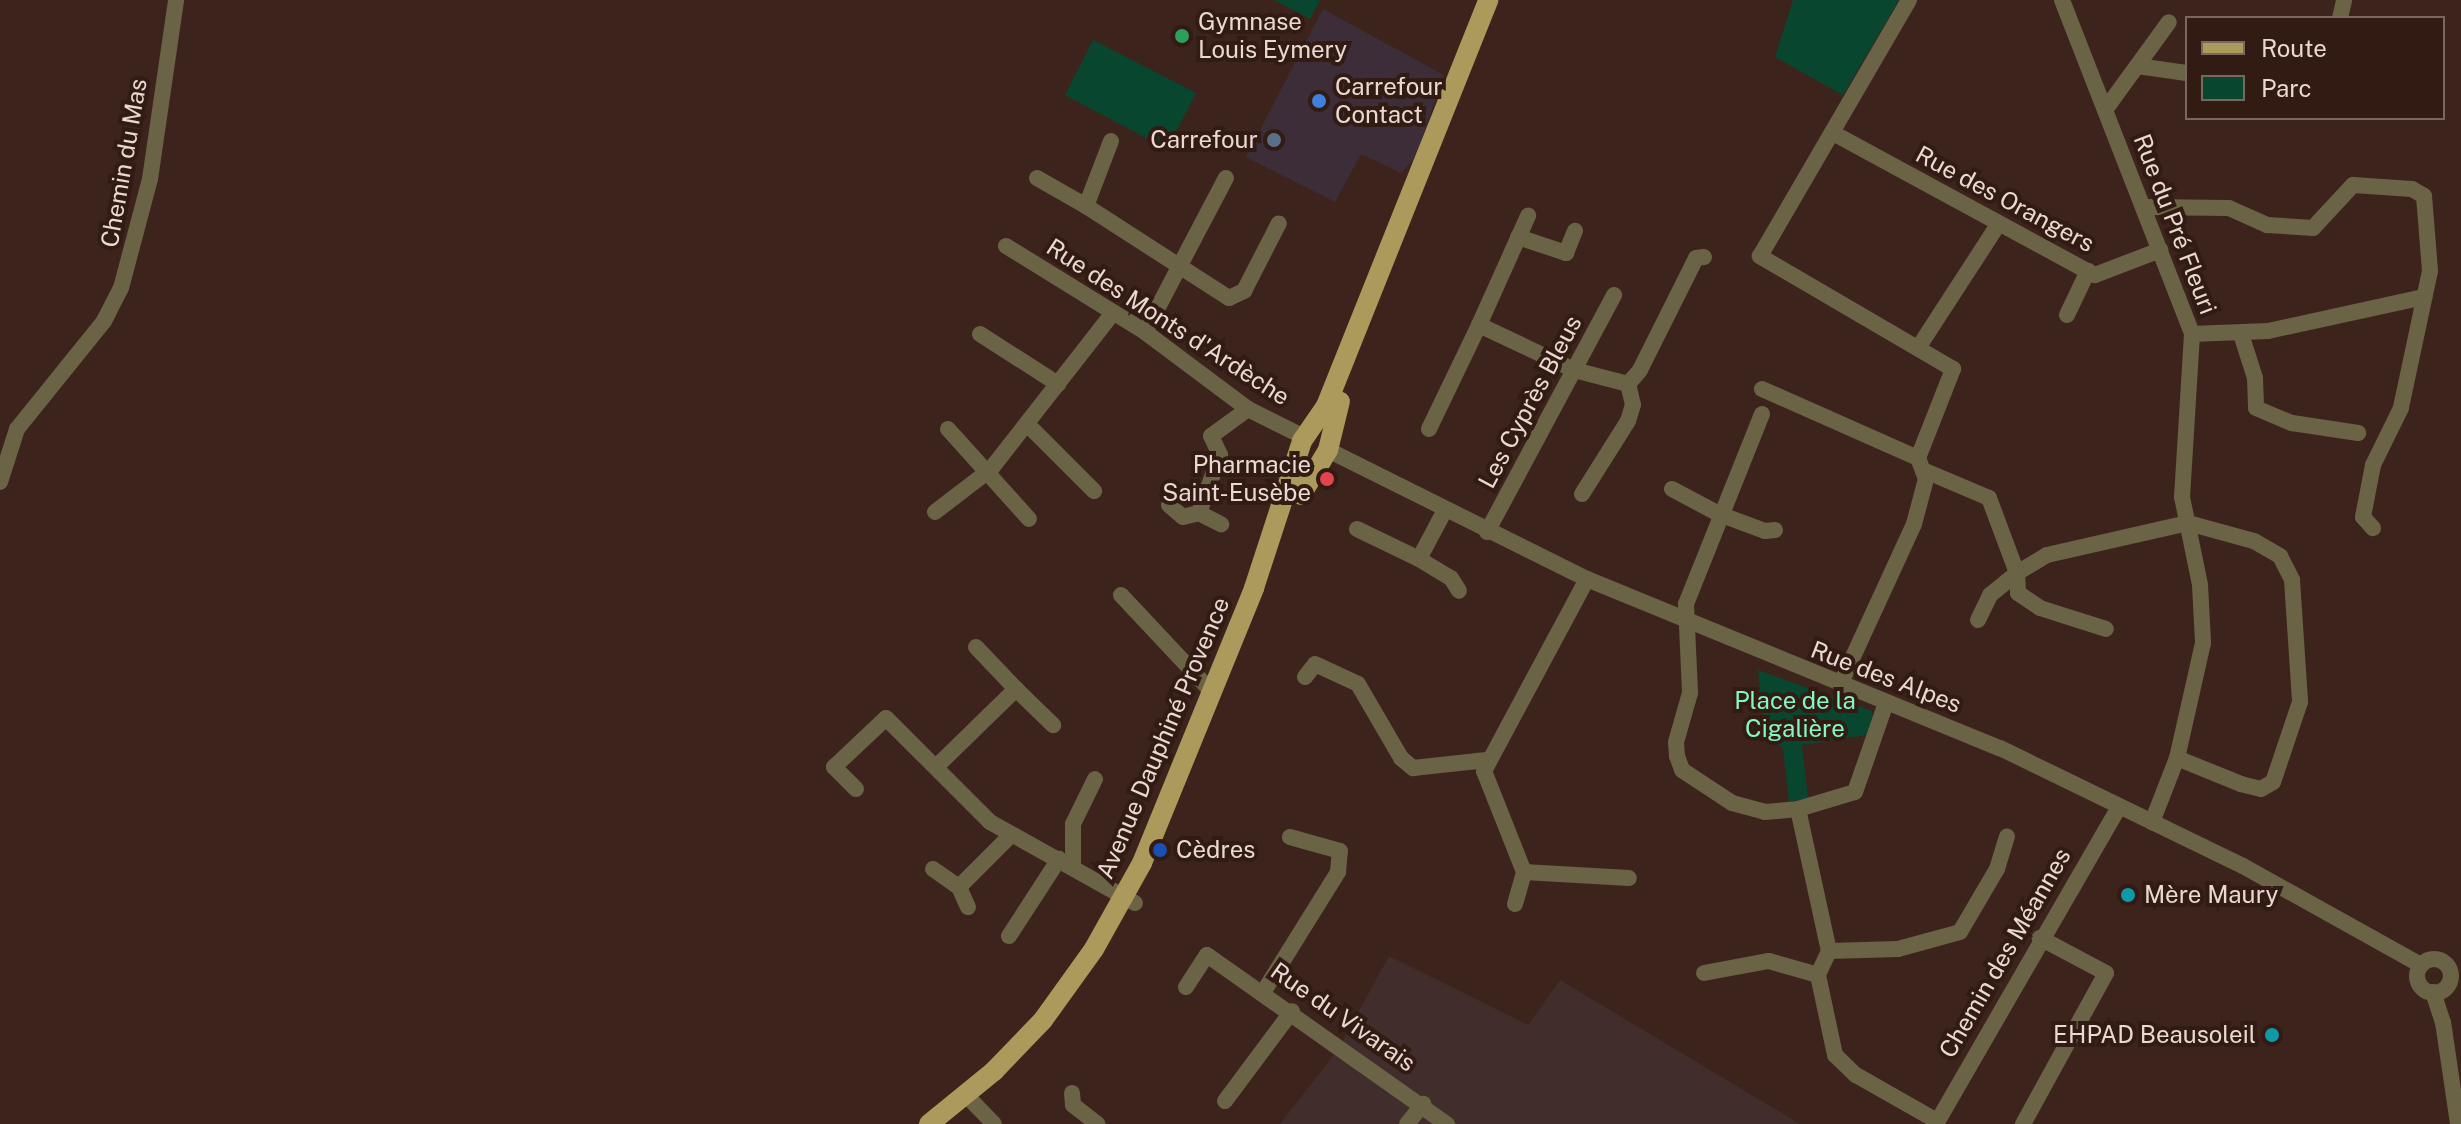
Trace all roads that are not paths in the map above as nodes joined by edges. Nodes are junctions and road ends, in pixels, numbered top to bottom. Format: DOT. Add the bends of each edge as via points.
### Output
graph roads {
  1 [pos="176,0"];
  2 [pos="1488,0"];
  3 [pos="1909,0"];
  4 [pos="2062,0"];
  5 [pos="2169,22"];
  6 [pos="2137,66"];
  7 [pos="2185,73"];
  8 [pos="2105,110"];
  9 [pos="1833,133"];
  10 [pos="1111,141"];
  11 [pos="1037,178"];
  12 [pos="1226,178"];
  13 [pos="1086,206"];
  14 [pos="2144,207"];
  15 [pos="1528,216"];
  16 [pos="1279,223"];
  17 [pos="1998,225"];
  18 [pos="1575,231"];
  19 [pos="1518,237"];
  20 [pos="1006,246"];
  21 [pos="2160,250"];
  22 [pos="1704,257"];
  23 [pos="1181,269"];
  24 [pos="2088,271"];
  25 [pos="1614,295"];
  26 [pos="2424,297"];
  27 [pos="1113,313"];
  28 [pos="2067,315"];
  29 [pos="1479,325"];
  30 [pos="1145,332"];
  31 [pos="980,334"];
  32 [pos="2192,334"];
  33 [pos="2241,334"];
  34 [pos="1918,348"];
  35 [pos="1574,370"];
  36 [pos="1058,384"];
  37 [pos="1628,384"];
  38 [pos="1762,389"];
  39 [pos="1248,409"];
  40 [pos="1762,414"];
  41 [pos="1027,424"];
  42 [pos="948,429"];
  43 [pos="1429,429"];
  44 [pos="2358,433"];
  45 [pos="1315,444"];
  46 [pos="1921,464"];
  47 [pos="986,473"];
  48 [pos="0,482"];
  49 [pos="1672,489"];
  50 [pos="1094,491"];
  51 [pos="1582,494"];
  52 [pos="1169,505"];
  53 [pos="1445,510"];
  54 [pos="935,512"];
  55 [pos="1199,513"];
  56 [pos="1719,514"];
  57 [pos="1029,519"];
  58 [pos="2188,523"];
  59 [pos="1221,524"];
  60 [pos="2373,528"];
  61 [pos="1357,529"];
  62 [pos="1775,530"];
  63 [pos="1487,532"];
  64 [pos="1419,559"];
  65 [pos="2017,573"];
  66 [pos="1587,579"];
  67 [pos="1459,591"];
  68 [pos="1121,595"];
  69 [pos="1683,619"];
  70 [pos="1978,620"];
  71 [pos="2106,629"];
  72 [pos="976,647"];
  73 [pos="1305,677"];
  74 [pos="1840,685"];
  75 [pos="1016,689"];
  76 [pos="1213,693"];
  77 [pos="1886,703"];
  78 [pos="1053,725"];
  79 [pos="2177,758"];
  80 [pos="1487,760"];
  81 [pos="936,767"];
  82 [pos="1095,779"];
  83 [pos="856,789"];
  84 [pos="2119,807"];
  85 [pos="1798,809"];
  86 [pos="2152,822"];
  87 [pos="1010,836"];
  88 [pos="1290,837"];
  89 [pos="2007,837"];
  90 [pos="1066,862"];
  91 [pos="933,869"];
  92 [pos="1524,872"];
  93 [pos="1629,878"];
  94 [pos="959,887"];
  95 [pos="1130,899"];
  96 [pos="1515,904"];
  97 [pos="968,907"];
  98 [pos="1009,936"];
  99 [pos="2040,938"];
  100 [pos="1829,951"];
  101 [pos="2421,965"];
  102 [pos="1704,973"];
  103 [pos="2456,973"];
  104 [pos="1818,975"];
  105 [pos="1186,987"];
  106 [pos="1264,991"];
  107 [pos="2433,992"];
  108 [pos="1292,1011"];
  109 [pos="1072,1093"];
  110 [pos="969,1099"];
  111 [pos="1225,1101"];
  112 [pos="1423,1104"];
  113 [pos="1937,1123"];
  114 [pos="929,1124"];
  115 [pos="946,1124"];
  116 [pos="994,1124"];
  117 [pos="1097,1124"];
  118 [pos="1407,1124"];
  119 [pos="1447,1124"];
  120 [pos="2023,1124"];
  121 [pos="2458,1124"];
  1 -- 48 [label="street, Chemin du Mas" via="136,247 104,321 36,400 6,454"];
  2 -- 45 [label="main road, Avenue Dauphiné Provence"];
  3 -- 9 [label="street"];
  4 -- 8 [label="street, Rue du Pré Fleuri"];
  5 -- 6 [label="street"];
  6 -- 7 [label="street"];
  6 -- 8 [label="street"];
  8 -- 14 [label="street, Rue du Pré Fleuri"];
  9 -- 17 [label="street, Rue des Orangers"];
  9 -- 34 [label="street" via="1760,256"];
  10 -- 13 [label="street"];
  11 -- 13 [label="street"];
  12 -- 23 [label="street"];
  13 -- 23 [label="street"];
  14 -- 21 [label="street, Rue du Pré Fleuri"];
  14 -- 26 [label="street" via="2229,208 2267,225 2313,228 2353,185 2412,189 2425,202 2430,271"];
  15 -- 19 [label="street"];
  16 -- 23 [label="street" via="1244,291 1229,298"];
  17 -- 24 [label="street, Rue des Orangers"];
  17 -- 34 [label="street"];
  18 -- 19 [label="street" via="1566,253"];
  19 -- 29 [label="street"];
  20 -- 27 [label="street, Rue des Monts d'Ardèche"];
  21 -- 24 [label="street, Rue des Orangers" via="2095,275"];
  21 -- 32 [label="street, Rue du Pré Fleuri"];
  22 -- 37 [label="street" via="1696,258"];
  23 -- 30 [label="street"];
  24 -- 28 [label="street"];
  25 -- 35 [label="street, Les Cyprès Bleus"];
  26 -- 33 [label="street"];
  26 -- 60 [label="street" via="2401,408 2373,465 2363,517"];
  27 -- 30 [label="street, Rue des Monts d'Ardèche"];
  27 -- 36 [label="street"];
  29 -- 35 [label="street"];
  29 -- 43 [label="street"];
  30 -- 39 [label="street, Rue des Monts d'Ardèche"];
  31 -- 36 [label="street"];
  32 -- 33 [label="street"];
  32 -- 58 [label="street, Rue du Pré Fleuri" via="2181,458"];
  33 -- 44 [label="street" via="2255,378 2256,408 2292,423"];
  34 -- 46 [label="street" via="1953,369"];
  35 -- 37 [label="street"];
  35 -- 63 [label="street, Les Cyprès Bleus"];
  36 -- 41 [label="street"];
  37 -- 51 [label="street" via="1633,405 1628,421"];
  38 -- 46 [label="street"];
  39 -- 45 [label="street, Rue des Monts d'Ardèche"];
  39 -- 55 [label="street" via="1211,436 1220,455"];
  40 -- 56 [label="street"];
  41 -- 47 [label="street"];
  41 -- 50 [label="street"];
  42 -- 47 [label="street"];
  45 -- 53 [label="street, Rue des Alpes"];
  45 -- 76 [label="main road, Avenue Dauphiné Provence"];
  45 -- 95 [label="main road, Avenue Dauphiné Provence"];
  46 -- 65 [label="street" via="1989,498"];
  46 -- 74 [label="street" via="1926,479 1914,524"];
  47 -- 54 [label="street"];
  47 -- 57 [label="street"];
  49 -- 56 [label="street"];
  52 -- 55 [label="street" via="1183,517"];
  53 -- 63 [label="street, Rue des Alpes"];
  53 -- 64 [label="street"];
  55 -- 59 [label="street"];
  56 -- 62 [label="street"];
  56 -- 69 [label="street"];
  58 -- 65 [label="street" via="2047,555"];
  58 -- 79 [label="street, Rue du Pré Fleuri" via="2200,585 2203,643"];
  58 -- 79 [label="street" via="2254,541 2289,567 2300,702 2273,782 2261,789"];
  61 -- 64 [label="street"];
  63 -- 66 [label="street, Rue des Alpes"];
  64 -- 67 [label="street" via="1451,578"];
  65 -- 70 [label="street" via="1990,595"];
  65 -- 71 [label="street" via="2018,593 2040,608"];
  66 -- 69 [label="street, Rue des Alpes"];
  66 -- 80 [label="street"];
  68 -- 76 [label="street"];
  69 -- 74 [label="street, Rue des Alpes"];
  69 -- 85 [label="street" via="1690,693 1676,742 1682,770 1732,803 1765,812"];
  72 -- 75 [label="street"];
  73 -- 80 [label="street" via="1315,664 1358,684 1401,758 1413,768"];
  74 -- 77 [label="street, Rue des Alpes"];
  75 -- 78 [label="street"];
  75 -- 81 [label="street"];
  76 -- 95 [label="main road, Avenue Dauphiné Provence"];
  77 -- 84 [label="street, Rue des Alpes" via="1987,742"];
  77 -- 85 [label="street" via="1855,792"];
  79 -- 86 [label="street, Rue du Pré Fleuri"];
  80 -- 92 [label="street" via="1488,791"];
  81 -- 83 [label="street" via="886,718 834,767"];
  81 -- 87 [label="street"];
  82 -- 90 [label="street" via="1073,824"];
  84 -- 86 [label="street, Rue des Alpes"];
  84 -- 99 [label="street, Chemin des Méannes"];
  85 -- 100 [label="street"];
  86 -- 101 [label="street, Rue des Alpes"];
  87 -- 90 [label="street"];
  87 -- 94 [label="street"];
  88 -- 106 [label="street" via="1340,851 1338,872"];
  89 -- 100 [label="street" via="1997,869 1960,932 1898,949"];
  90 -- 95 [label="street"];
  90 -- 98 [label="street"];
  91 -- 94 [label="street"];
  92 -- 93 [label="street"];
  92 -- 96 [label="street"];
  94 -- 97 [label="street"];
  95 -- 110 [label="main road, Avenue Dauphiné Provence" via="1051,1027"];
  99 -- 113 [label="street, Chemin des Méannes"];
  99 -- 120 [label="street" via="2106,973"];
  100 -- 104 [label="street"];
  101 -- 103 [label="street" via="2438,959"];
  101 -- 107 [label="street" via="2419,982"];
  102 -- 104 [label="street" via="1769,961"];
  103 -- 107 [label="street" via="2447,986"];
  104 -- 113 [label="street" via="1833,1047 1844,1065"];
  105 -- 106 [label="street, Rue du Vivarais" via="1207,955"];
  106 -- 108 [label="street, Rue du Vivarais"];
  107 -- 121 [label="street" via="2443,1022"];
  108 -- 111 [label="street"];
  108 -- 112 [label="street, Rue du Vivarais"];
  109 -- 117 [label="street" via="1073,1105"];
  110 -- 114 [label="main road, Avenue Dauphiné Provence"];
  110 -- 115 [label="main road, Avenue Dauphiné Provence"];
  110 -- 116 [label="street"];
  112 -- 118 [label="street"];
  112 -- 119 [label="street, Rue du Vivarais"];
}
